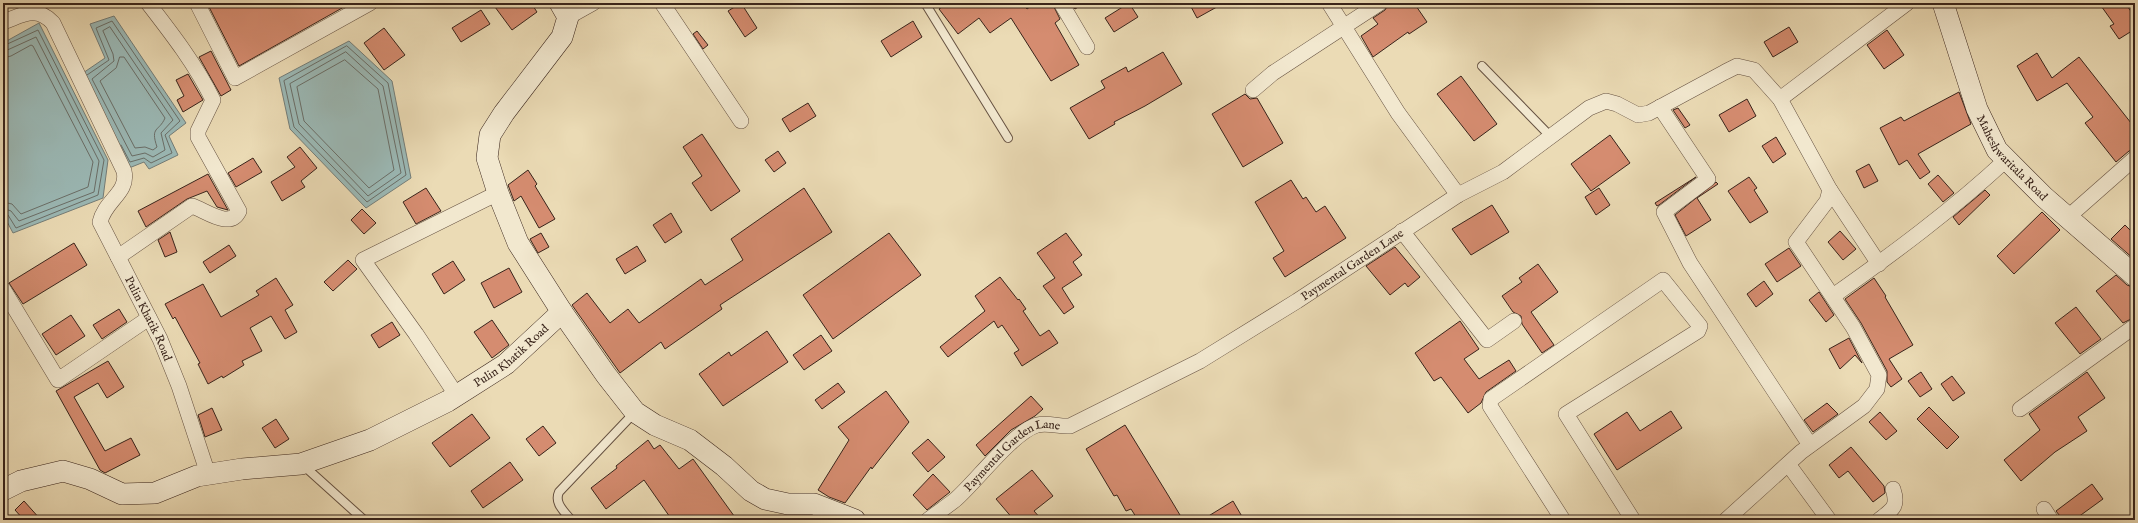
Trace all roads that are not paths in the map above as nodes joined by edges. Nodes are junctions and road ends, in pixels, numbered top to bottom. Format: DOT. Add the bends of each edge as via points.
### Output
graph roads {
  1 [pos="148,3"];
  2 [pos="197,3"];
  3 [pos="370,3"];
  4 [pos="592,3"];
  5 [pos="662,3"];
  6 [pos="925,3"];
  7 [pos="1061,3"];
  8 [pos="1329,3"];
  9 [pos="1380,3"];
  10 [pos="1907,3"];
  11 [pos="1943,3"];
  12 [pos="564,10"];
  13 [pos="3,22"];
  14 [pos="1344,27"];
  15 [pos="1087,47"];
  16 [pos="1482,66"];
  17 [pos="1252,90"];
  18 [pos="1780,98"];
  19 [pos="1660,106"];
  20 [pos="741,121"];
  21 [pos="1551,137"];
  22 [pos="1008,138"];
  23 [pos="2135,158"];
  24 [pos="2007,160"];
  25 [pos="1830,190"];
  26 [pos="498,193"];
  27 [pos="1458,195"];
  28 [pos="2067,218"];
  29 [pos="1402,231"];
  30 [pos="118,257"];
  31 [pos="1879,264"];
  32 [pos="2135,276"];
  33 [pos="3,289"];
  34 [pos="1833,296"];
  35 [pos="562,312"];
  36 [pos="149,318"];
  37 [pos="1514,321"];
  38 [pos="2135,326"];
  39 [pos="457,396"];
  40 [pos="2020,409"];
  41 [pos="635,412"];
  42 [pos="1810,445"];
  43 [pos="301,464"];
  44 [pos="1788,464"];
  45 [pos="208,474"];
  46 [pos="1893,489"];
  47 [pos="3,490"];
  48 [pos="364,520"];
  49 [pos="571,520"];
  50 [pos="855,520"];
  51 [pos="928,520"];
  52 [pos="1563,520"];
  53 [pos="1633,520"];
  54 [pos="1726,520"];
  55 [pos="1829,520"];
  56 [pos="1879,520"];
  1 -- 30 [label="street" via="177,40 213,100 198,131 198,137 239,211 238,214 222,219 192,206"];
  2 -- 3 [label="street" via="236,78"];
  4 -- 12 [label="street"];
  5 -- 20 [label="street"];
  6 -- 22 [label="lane"];
  7 -- 15 [label="street"];
  8 -- 14 [label="street"];
  9 -- 14 [label="street"];
  10 -- 18 [label="street"];
  11 -- 24 [label="street, Maheshwaritala Road" via="1977,109 1997,150"];
  12 -- 26 [label="street" via="562,37 490,135 487,158"];
  13 -- 30 [label="street, Pulin Khatik Road" via="37,12 53,23 124,171 124,184 102,211 100,222"];
  14 -- 17 [label="street" via="1273,72"];
  14 -- 27 [label="street" via="1398,113"];
  16 -- 21 [label="lane"];
  18 -- 19 [label="street, Paymental Garden Lane" via="1754,70 1737,66"];
  18 -- 25 [label="street, Paymental Garden Lane"];
  19 -- 21 [label="street, Paymental Garden Lane" via="1649,113 1638,115 1606,101 1589,108"];
  19 -- 42 [label="street" via="1708,180 1664,212 1690,263"];
  21 -- 27 [label="street, Paymental Garden Lane" via="1503,172"];
  23 -- 28 [label="street"];
  24 -- 28 [label="street, Maheshwaritala Road"];
  24 -- 31 [label="street" via="1953,208"];
  25 -- 31 [label="street, Paymental Garden Lane"];
  25 -- 34 [label="street" via="1827,201 1796,242"];
  26 -- 35 [label="street" via="518,243"];
  26 -- 39 [label="street" via="363,260"];
  27 -- 29 [label="street, Paymental Garden Lane"];
  28 -- 32 [label="street, Maheshwaritala Road"];
  29 -- 37 [label="street" via="1487,340"];
  29 -- 51 [label="street, Paymental Garden Lane" via="1297,301 1200,361 1070,426 1062,427 1048,423 1028,430 955,499"];
  30 -- 36 [label="street, Pulin Khatik Road"];
  31 -- 34 [label="street"];
  33 -- 36 [label="street" via="58,380"];
  34 -- 42 [label="street" via="1879,375 1879,382 1877,390 1864,406"];
  35 -- 39 [label="street, Pulin Khatik Road" via="506,364"];
  35 -- 41 [label="street"];
  36 -- 45 [label="street, Pulin Khatik Road" via="180,386"];
  38 -- 40 [label="street"];
  39 -- 43 [label="street, Pulin Khatik Road" via="370,440"];
  41 -- 49 [label="lane" via="561,488 557,498 559,505"];
  41 -- 50 [label="street" via="655,425 690,440 751,491 765,499 788,504 814,504"];
  42 -- 44 [label="street"];
  43 -- 45 [label="street, Pulin Khatik Road"];
  43 -- 48 [label="lane"];
  44 -- 54 [label="street"];
  44 -- 55 [label="street"];
  45 -- 47 [label="street, Pulin Khatik Road" via="154,494 122,494 90,479 63,471 22,481"];
  46 -- 56 [label="street" via="1897,499 1893,509"];
  52 -- 53 [label="street" via="1490,406 1490,402 1663,280 1700,326 1698,331 1566,414"];
}
